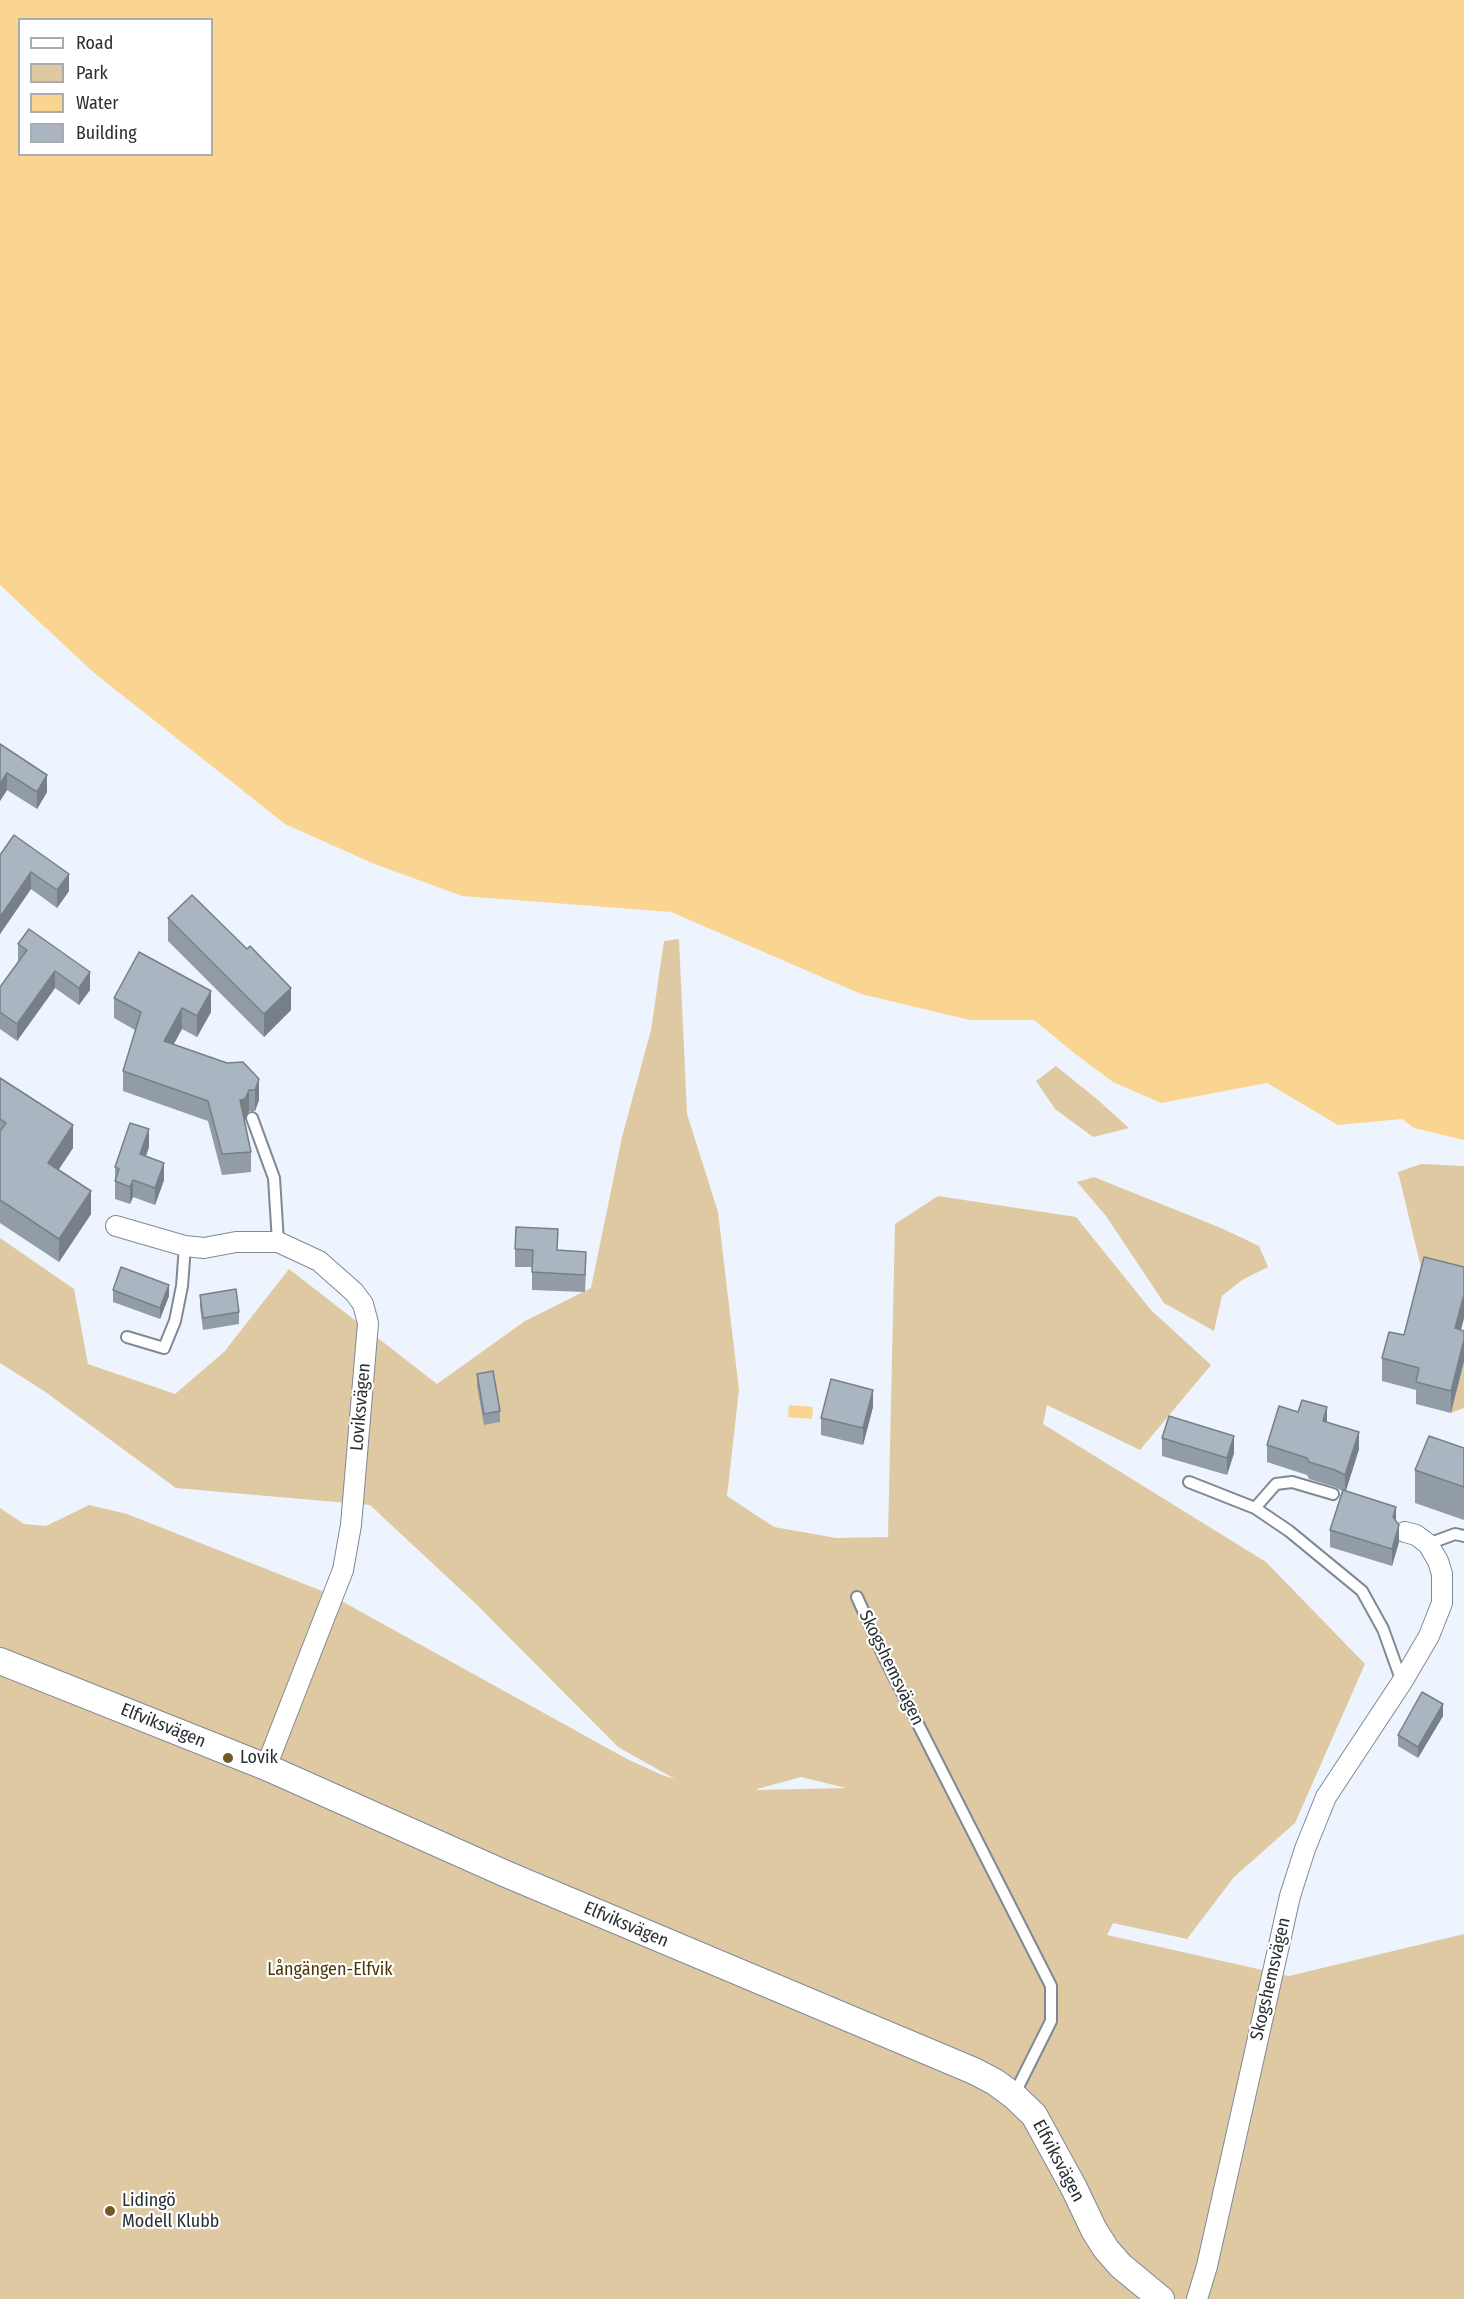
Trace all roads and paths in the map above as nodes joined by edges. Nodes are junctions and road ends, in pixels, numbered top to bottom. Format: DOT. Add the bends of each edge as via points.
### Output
graph roads {
  1 [pos="252,1118"];
  2 [pos="116,1226"];
  3 [pos="278,1242"];
  4 [pos="186,1246"];
  5 [pos="127,1336"];
  6 [pos="1189,1482"];
  7 [pos="1333,1494"];
  8 [pos="1255,1508"];
  9 [pos="1405,1532"];
  10 [pos="1464,1536"];
  11 [pos="1428,1544"];
  12 [pos="857,1597"];
  13 [pos="0,1661"];
  14 [pos="1402,1682"];
  15 [pos="266,1767"];
  16 [pos="1014,2096"];
  17 [pos="1161,2299"];
  18 [pos="1197,2299"];
  1 -- 3 [label="lane" via="274,1178"];
  2 -- 4 [label="street, Loviksvägen"];
  3 -- 4 [label="street, Loviksvägen"];
  3 -- 15 [label="street, Loviksvägen" via="319,1261 354,1292 363,1304 368,1323 351,1525 343,1570"];
  4 -- 5 [label="lane" via="175,1321 164,1348"];
  6 -- 8 [label="lane"];
  7 -- 8 [label="lane" via="1292,1482 1276,1484"];
  8 -- 14 [label="lane" via="1362,1591 1383,1629"];
  9 -- 11 [label="street"];
  10 -- 11 [label="lane" via="1455,1534"];
  11 -- 14 [label="street, Skogshemsvägen" via="1442,1574 1442,1603 1429,1636"];
  12 -- 16 [label="lane, Skogshemsvägen" via="1051,1986 1051,2021"];
  13 -- 15 [label="street, Elfviksvägen"];
  14 -- 18 [label="street, Skogshemsvägen" via="1326,1797 1305,1849 1290,1896"];
  15 -- 16 [label="street, Elfviksvägen" via="506,1874 974,2071"];
  16 -- 17 [label="street, Elfviksvägen" via="1034,2115 1106,2250"];
}
